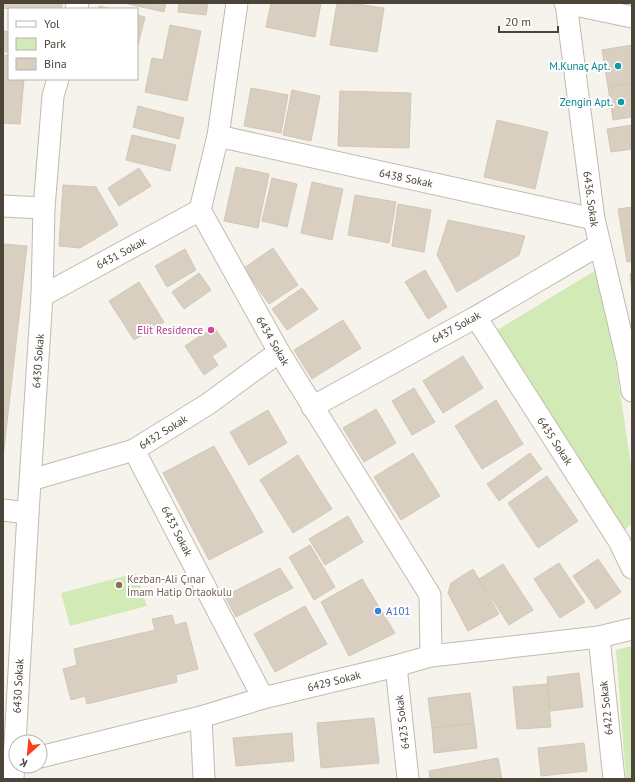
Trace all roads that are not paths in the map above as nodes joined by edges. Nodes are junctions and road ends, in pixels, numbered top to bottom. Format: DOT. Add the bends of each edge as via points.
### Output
graph roads {
  1 [pos="237,3"];
  2 [pos="566,3"];
  3 [pos="632,17"];
  4 [pos="58,80"];
  5 [pos="218,136"];
  6 [pos="3,206"];
  7 [pos="44,208"];
  8 [pos="200,210"];
  9 [pos="594,219"];
  10 [pos="599,245"];
  11 [pos="42,296"];
  12 [pos="476,317"];
  13 [pos="279,352"];
  14 [pos="630,359"];
  15 [pos="632,391"];
  16 [pos="312,407"];
  17 [pos="134,450"];
  18 [pos="31,480"];
  19 [pos="3,510"];
  20 [pos="28,513"];
  21 [pos="632,568"];
  22 [pos="632,629"];
  23 [pos="599,637"];
  24 [pos="431,656"];
  25 [pos="396,666"];
  26 [pos="263,698"];
  27 [pos="201,717"];
  28 [pos="13,734"];
  29 [pos="48,755"];
  30 [pos="204,779"];
  31 [pos="408,779"];
  32 [pos="614,779"];
  1 -- 5 [label="street"];
  2 -- 3 [label="street"];
  2 -- 9 [label="street, 6436. Sokak"];
  4 -- 7 [label="street, 6430 Sokak" via="54,96"];
  5 -- 8 [label="street"];
  5 -- 9 [label="street, 6438 Sokak"];
  6 -- 7 [label="street"];
  7 -- 11 [label="street, 6430 Sokak"];
  8 -- 11 [label="street, 6431 Sokak"];
  8 -- 13 [label="street, 6434 Sokak"];
  9 -- 10 [label="street, 6436. Sokak"];
  10 -- 12 [label="street, 6437 Sokak"];
  10 -- 14 [label="street, 6436. Sokak"];
  11 -- 18 [label="street, 6430 Sokak"];
  12 -- 16 [label="street, 6437 Sokak"];
  12 -- 21 [label="street, 6435 Sokak" via="619,541"];
  13 -- 16 [label="street, 6434 Sokak"];
  13 -- 17 [label="street, 6432 Sokak" via="208,404"];
  14 -- 15 [label="street, 6436. Sokak"];
  16 -- 24 [label="street, 6434 Sokak" via="430,595"];
  17 -- 18 [label="street, 6432 Sokak"];
  17 -- 26 [label="street, 6433 Sokak"];
  18 -- 20 [label="street, 6430 Sokak"];
  19 -- 20 [label="street"];
  20 -- 28 [label="street, 6430 Sokak"];
  22 -- 23 [label="street, 6429 Sokak"];
  23 -- 24 [label="street, 6429 Sokak"];
  23 -- 32 [label="street, 6422 Sokak"];
  24 -- 25 [label="street, 6429 Sokak"];
  25 -- 26 [label="street, 6429 Sokak"];
  25 -- 31 [label="street, 6423 Sokak"];
  26 -- 27 [label="street, 6429 Sokak"];
  27 -- 29 [label="street, 6429 Sokak"];
  27 -- 30 [label="street"];
}
